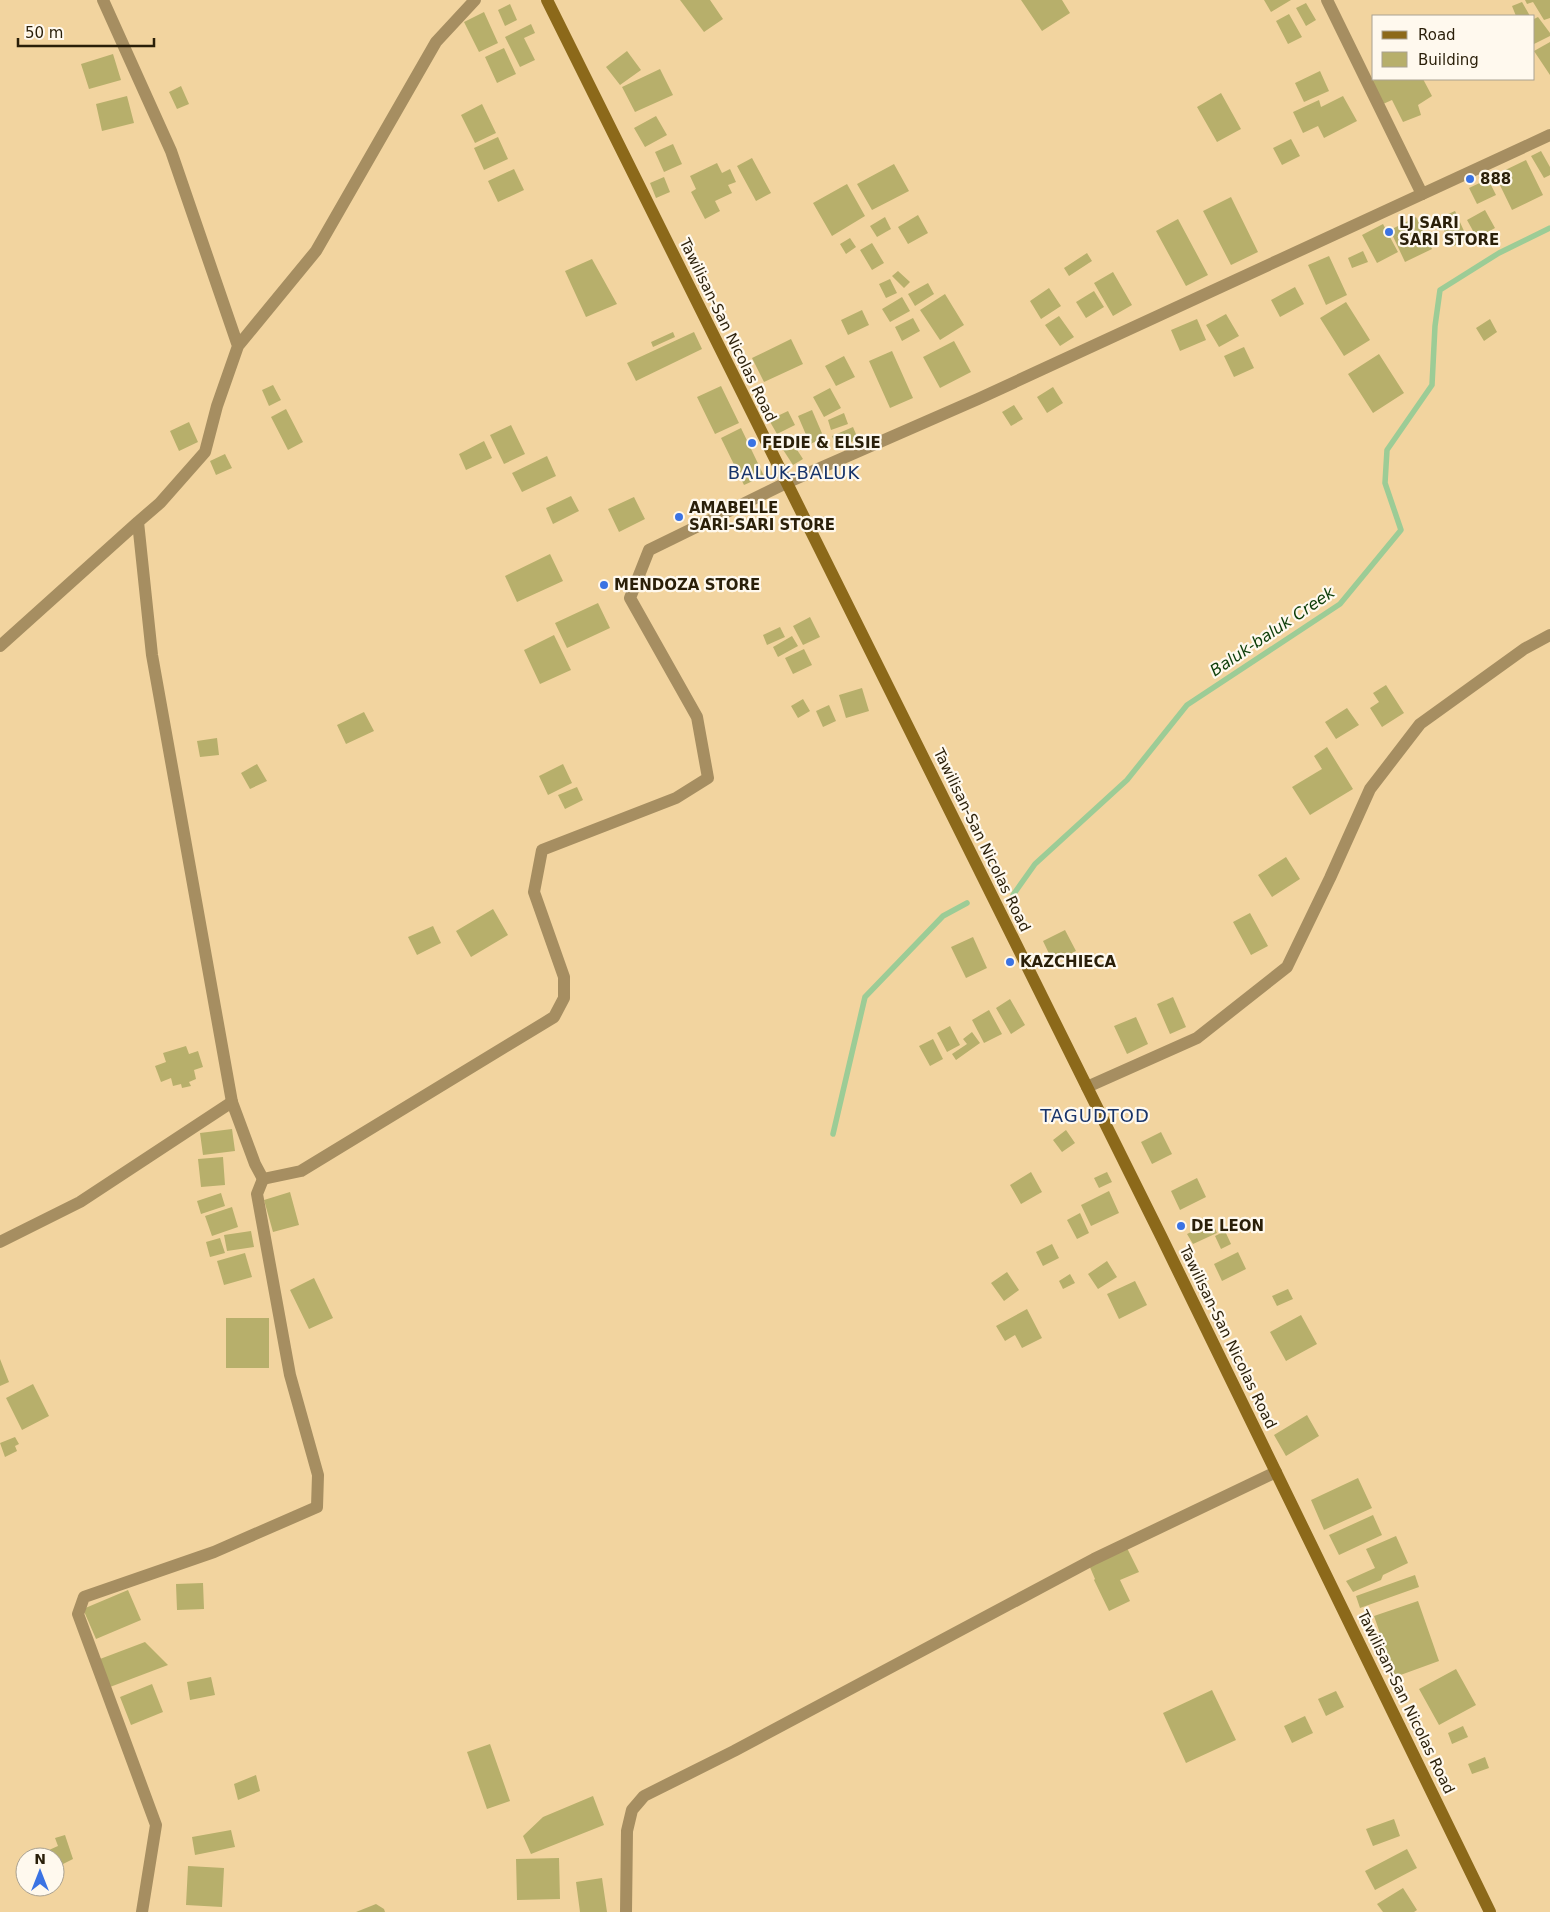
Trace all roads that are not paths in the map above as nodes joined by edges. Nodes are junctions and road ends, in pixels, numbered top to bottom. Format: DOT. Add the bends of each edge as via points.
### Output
graph roads {
  1 [pos="102,0"];
  2 [pos="475,0"];
  3 [pos="547,0"];
  4 [pos="1326,0"];
  5 [pos="1550,135"];
  6 [pos="1422,194"];
  7 [pos="238,346"];
  8 [pos="786,483"];
  9 [pos="138,522"];
  10 [pos="1550,635"];
  11 [pos="0,646"];
  12 [pos="1087,1087"];
  13 [pos="232,1102"];
  14 [pos="263,1179"];
  15 [pos="0,1242"];
  16 [pos="1276,1472"];
  17 [pos="142,1912"];
  18 [pos="626,1912"];
  19 [pos="1490,1912"];
  1 -- 7 [label="street" via="171,151"];
  2 -- 7 [label="street" via="436,42 316,251"];
  3 -- 8 [label="main road, Tawilisan-San Nicolas Road"];
  4 -- 6 [label="street"];
  5 -- 6 [label="street"];
  6 -- 8 [label="street" via="987,395"];
  7 -- 9 [label="street" via="205,452 160,503"];
  8 -- 12 [label="main road, Tawilisan-San Nicolas Road"];
  8 -- 14 [label="street" via="649,550 630,598 697,717 708,778 676,798 542,850 534,892 564,976 564,998 554,1017 301,1171"];
  9 -- 11 [label="street"];
  9 -- 13 [label="street" via="152,655"];
  10 -- 12 [label="street" via="1524,649 1420,724 1370,789 1287,967 1197,1038"];
  12 -- 16 [label="main road, Tawilisan-San Nicolas Road"];
  13 -- 14 [label="street"];
  13 -- 15 [label="street" via="80,1202"];
  14 -- 17 [label="street" via="257,1194 290,1375 318,1475 317,1507 214,1552 84,1597 78,1614 156,1825"];
  16 -- 18 [label="street" via="1094,1559 644,1796 632,1810 627,1831"];
  16 -- 19 [label="main road, Tawilisan-San Nicolas Road"];
}
